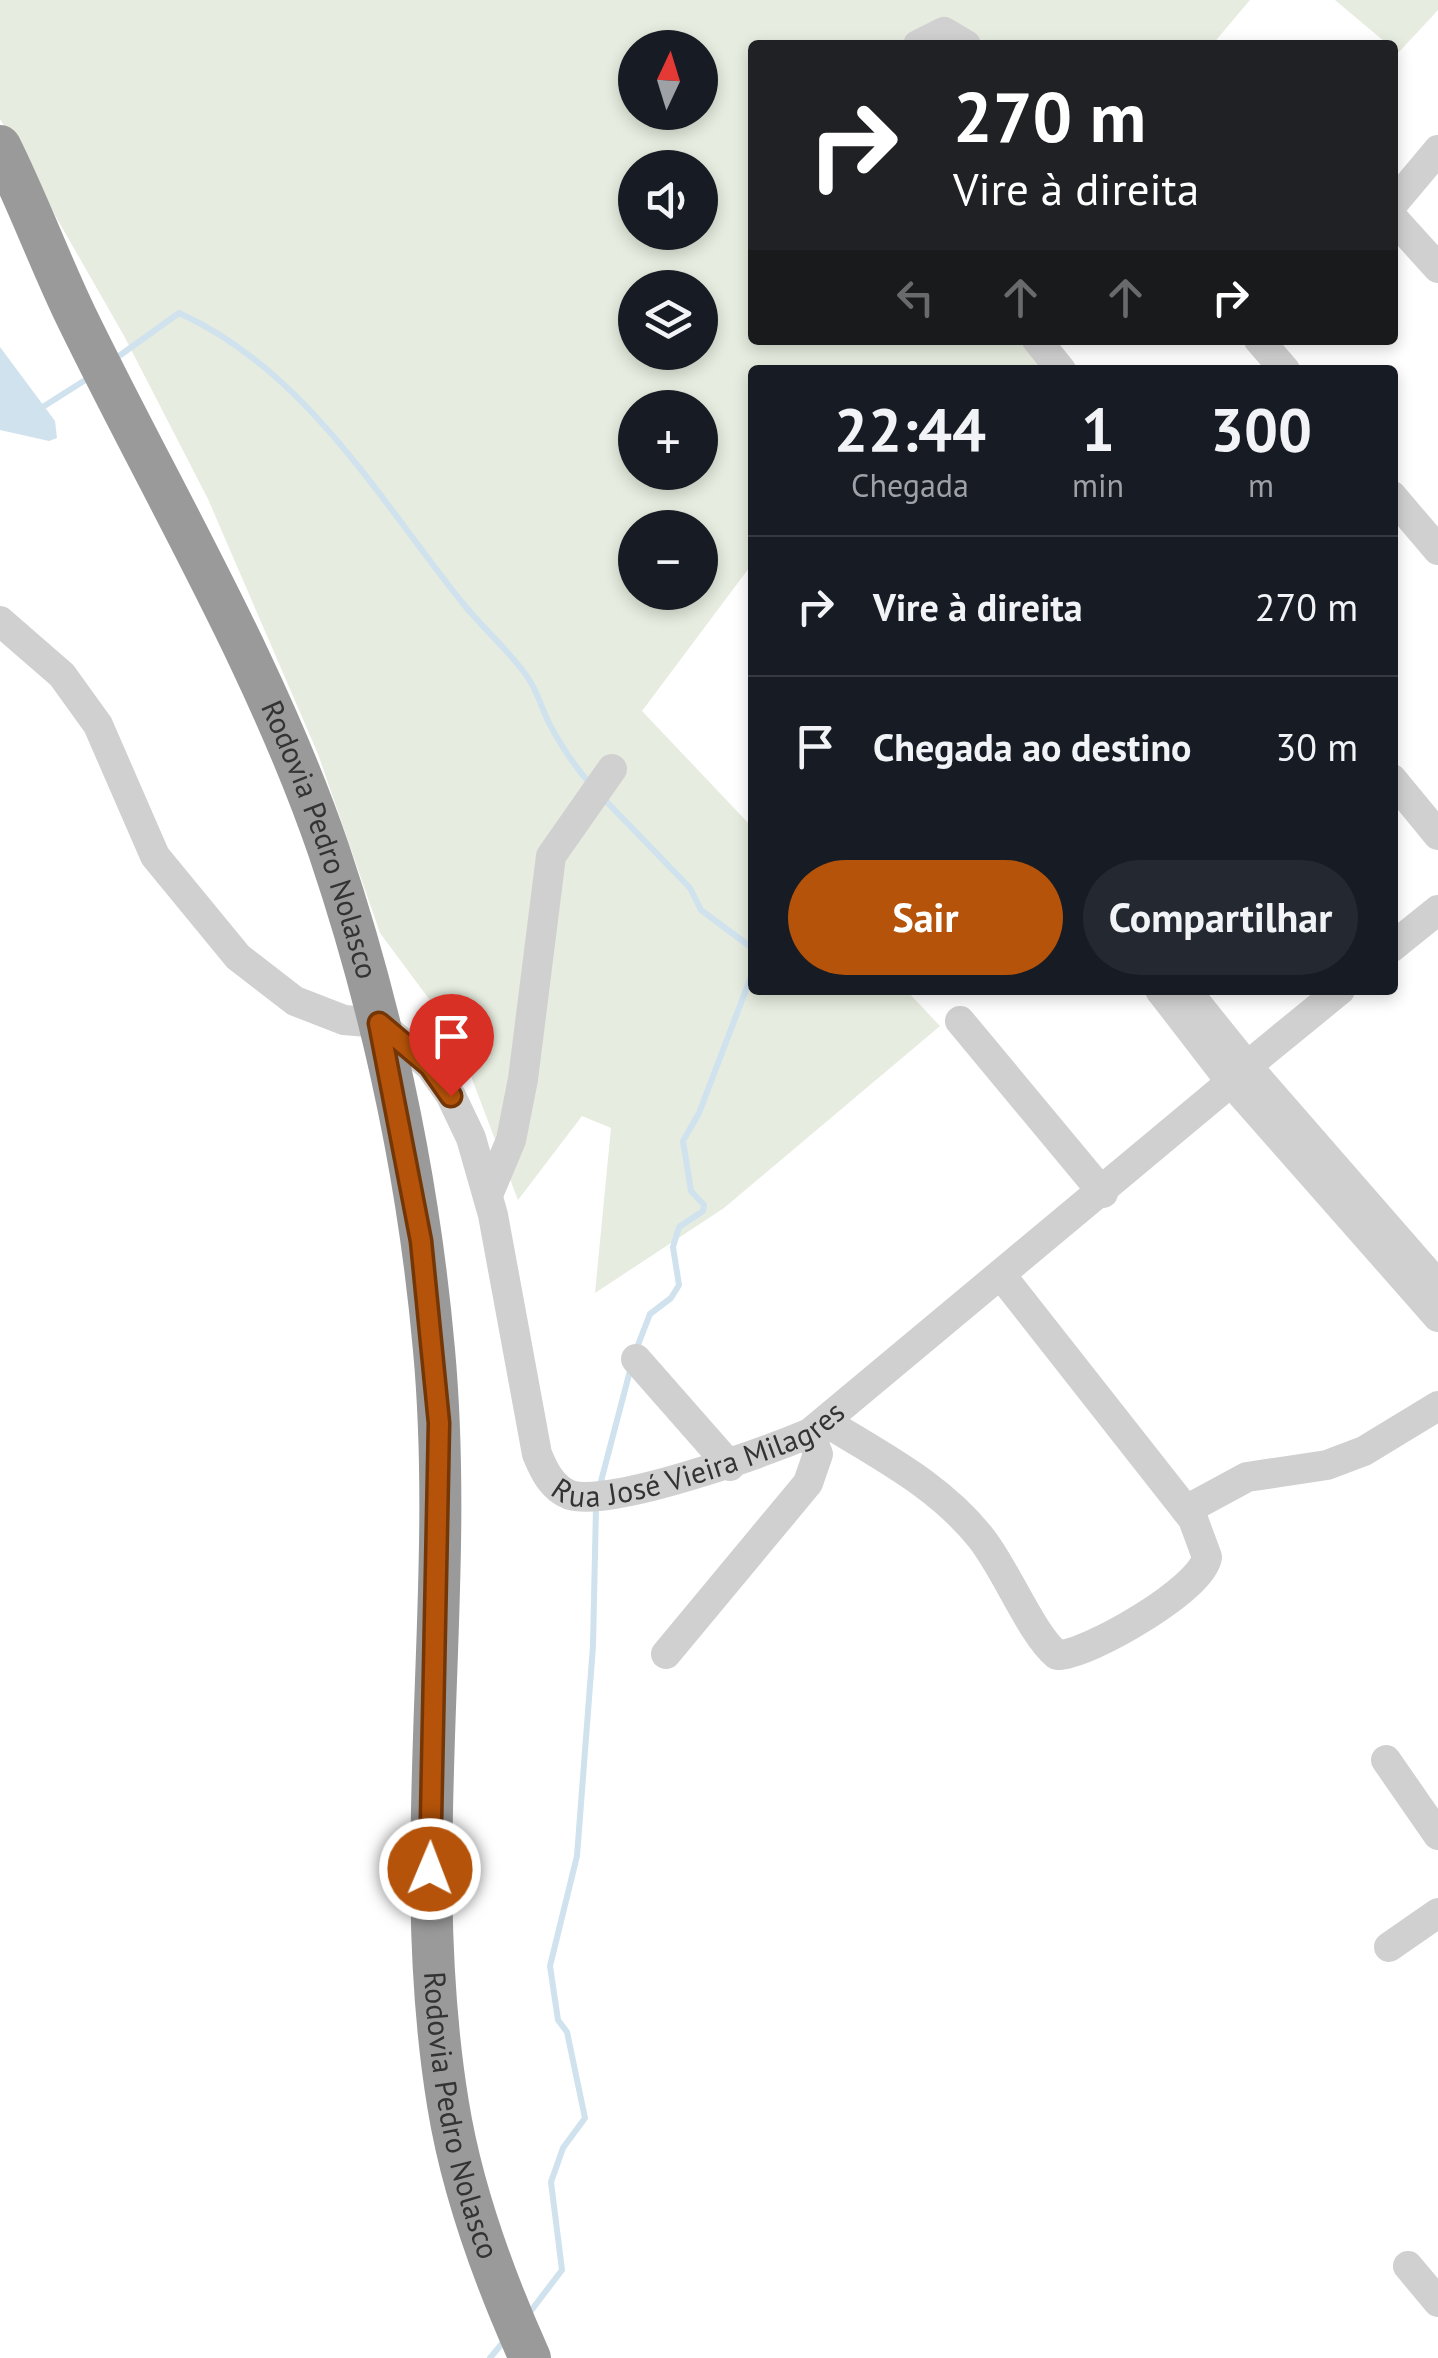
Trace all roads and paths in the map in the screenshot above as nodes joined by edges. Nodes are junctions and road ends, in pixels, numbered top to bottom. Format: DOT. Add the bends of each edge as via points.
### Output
graph roads {
  1 [pos="928,40"];
  2 [pos="958,40"];
  3 [pos="0,146"];
  4 [pos="1438,150"];
  5 [pos="1398,198"];
  6 [pos="1398,224"];
  7 [pos="1438,268"];
  8 [pos="1041,345"];
  9 [pos="1057,365"];
  10 [pos="1398,503"];
  11 [pos="1438,550"];
  12 [pos="0,620"];
  13 [pos="612,769"];
  14 [pos="1398,786"];
  15 [pos="1438,835"];
  16 [pos="1438,910"];
  17 [pos="1398,943"];
  18 [pos="1165,995"];
  19 [pos="1189,995"];
  20 [pos="1334,995"];
  21 [pos="960,1021"];
  22 [pos="379,1023"];
  23 [pos="1239,1074"];
  24 [pos="1103,1193"];
  25 [pos="488,1195"];
  26 [pos="1002,1275"];
  27 [pos="1438,1285"];
  28 [pos="1438,1318"];
  29 [pos="636,1359"];
  30 [pos="1438,1406"];
  31 [pos="818,1428"];
  32 [pos="730,1466"];
  33 [pos="1186,1510"];
  34 [pos="666,1654"];
  35 [pos="1386,1760"];
  36 [pos="1438,1835"];
  37 [pos="1438,1913"];
  38 [pos="1389,1948"];
  39 [pos="1408,2266"];
  40 [pos="1438,2302"];
  41 [pos="530,2358"];
  1 -- 2 [label="street" via="944,32"];
  3 -- 22 [label="highway, Rodovia Pedro Nolasco" via="75,314 270,706 328,850"];
  4 -- 5 [label="street"];
  6 -- 7 [label="street"];
  8 -- 9 [label="street"];
  10 -- 11 [label="street"];
  12 -- 22 [label="street" via="62,675 98,724 155,856 238,957 295,1001 344,1020"];
  13 -- 25 [label="street" via="551,856 523,1078 511,1140"];
  14 -- 15 [label="street"];
  16 -- 17 [label="street"];
  18 -- 23 [label="street"];
  19 -- 23 [label="street"];
  20 -- 23 [label="street, Rua José Vieira Milagres"];
  21 -- 24 [label="street"];
  22 -- 25 [label="street, Rua José Vieira Milagres" via="430,1066 451,1096"];
  22 -- 41 [label="highway, Rodovia Pedro Nolasco" via="421,1241 439,1423 430,1869 437,2012 448,2108 472,2204"];
  23 -- 24 [label="street, Rua José Vieira Milagres"];
  23 -- 27 [label="street"];
  23 -- 28 [label="street"];
  24 -- 26 [label="street, Rua José Vieira Milagres"];
  25 -- 32 [label="street, Rua José Vieira Milagres" via="537,1454 554,1485 582,1497"];
  26 -- 31 [label="street, Rua José Vieira Milagres"];
  26 -- 33 [label="street"];
  29 -- 32 [label="street"];
  30 -- 33 [label="street" via="1364,1452 1327,1466 1247,1477"];
  31 -- 32 [label="street, Rua José Vieira Milagres"];
  31 -- 33 [label="street" via="926,1482 951,1504 997,1559 1060,1656 1132,1622 1194,1582 1206,1557"];
  31 -- 34 [label="street" via="808,1484"];
  35 -- 36 [label="street"];
  37 -- 38 [label="street"];
  39 -- 40 [label="street"];
}
